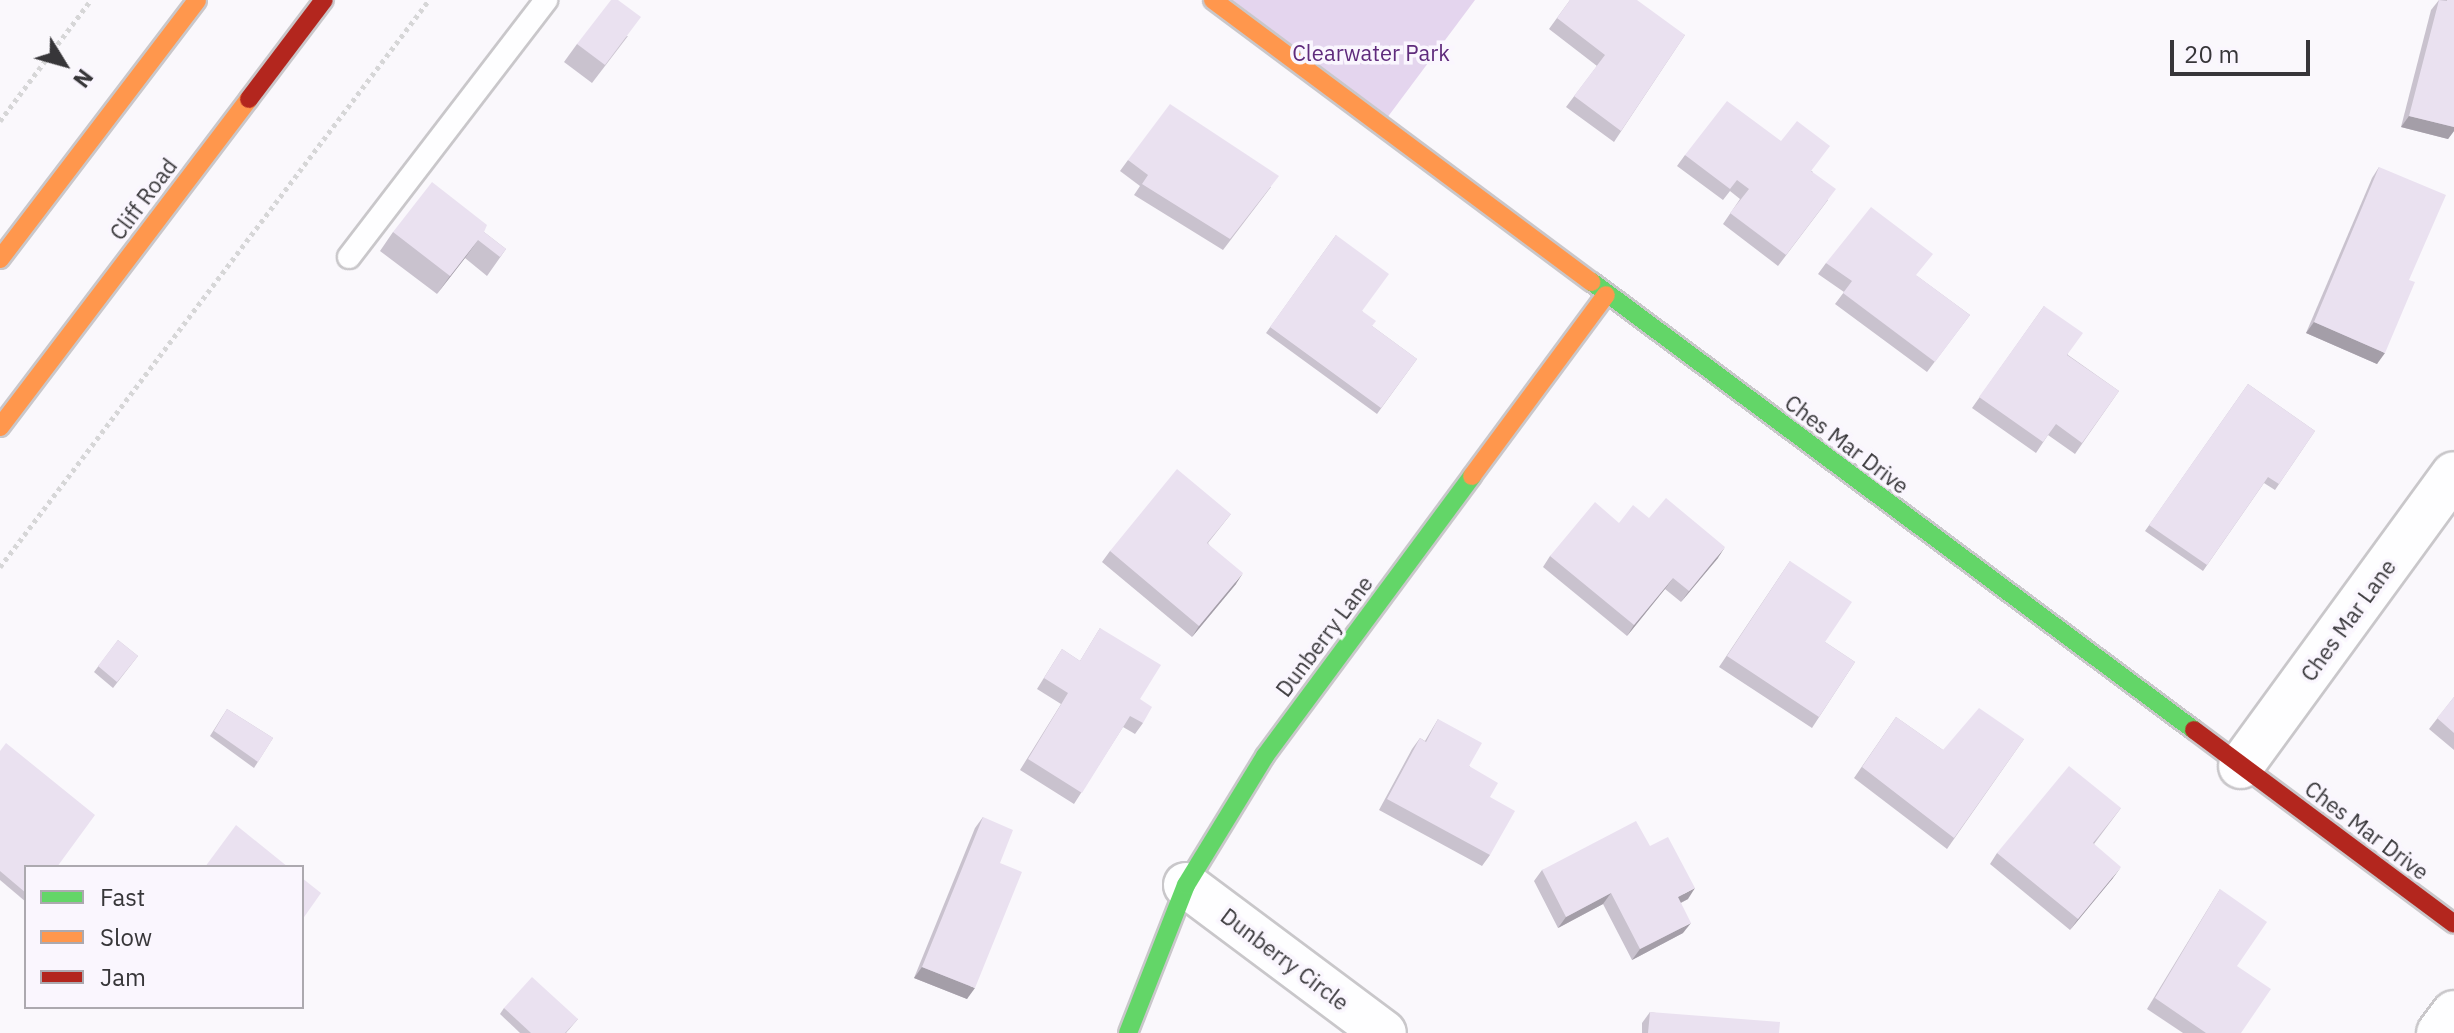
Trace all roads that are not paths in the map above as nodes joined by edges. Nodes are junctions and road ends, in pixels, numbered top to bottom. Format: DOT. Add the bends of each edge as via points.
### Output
graph roads {
  1 [pos="197,0"];
  2 [pos="324,0"];
  3 [pos="546,0"];
  4 [pos="1213,0"];
  5 [pos="349,257"];
  6 [pos="0,259"];
  7 [pos="1606,295"];
  8 [pos="0,427"];
  9 [pos="2454,474"];
  10 [pos="2241,766"];
  11 [pos="1186,885"];
  12 [pos="2454,924"];
  13 [pos="2454,1013"];
  14 [pos="1128,1033"];
  15 [pos="1384,1033"];
  16 [pos="2439,1033"];
  1 -- 6 [label="street"];
  2 -- 8 [label="street, Cliff Road"];
  3 -- 5 [label="lane"];
  4 -- 7 [label="street, Ches Mar Drive"];
  7 -- 10 [label="street, Ches Mar Drive"];
  7 -- 11 [label="street, Dunberry Lane" via="1265,756"];
  9 -- 10 [label="street, Ches Mar Lane"];
  10 -- 12 [label="street, Ches Mar Drive"];
  11 -- 14 [label="street, Dunberry Lane"];
  11 -- 15 [label="street, Dunberry Circle"];
  13 -- 16 [label="street"];
}
